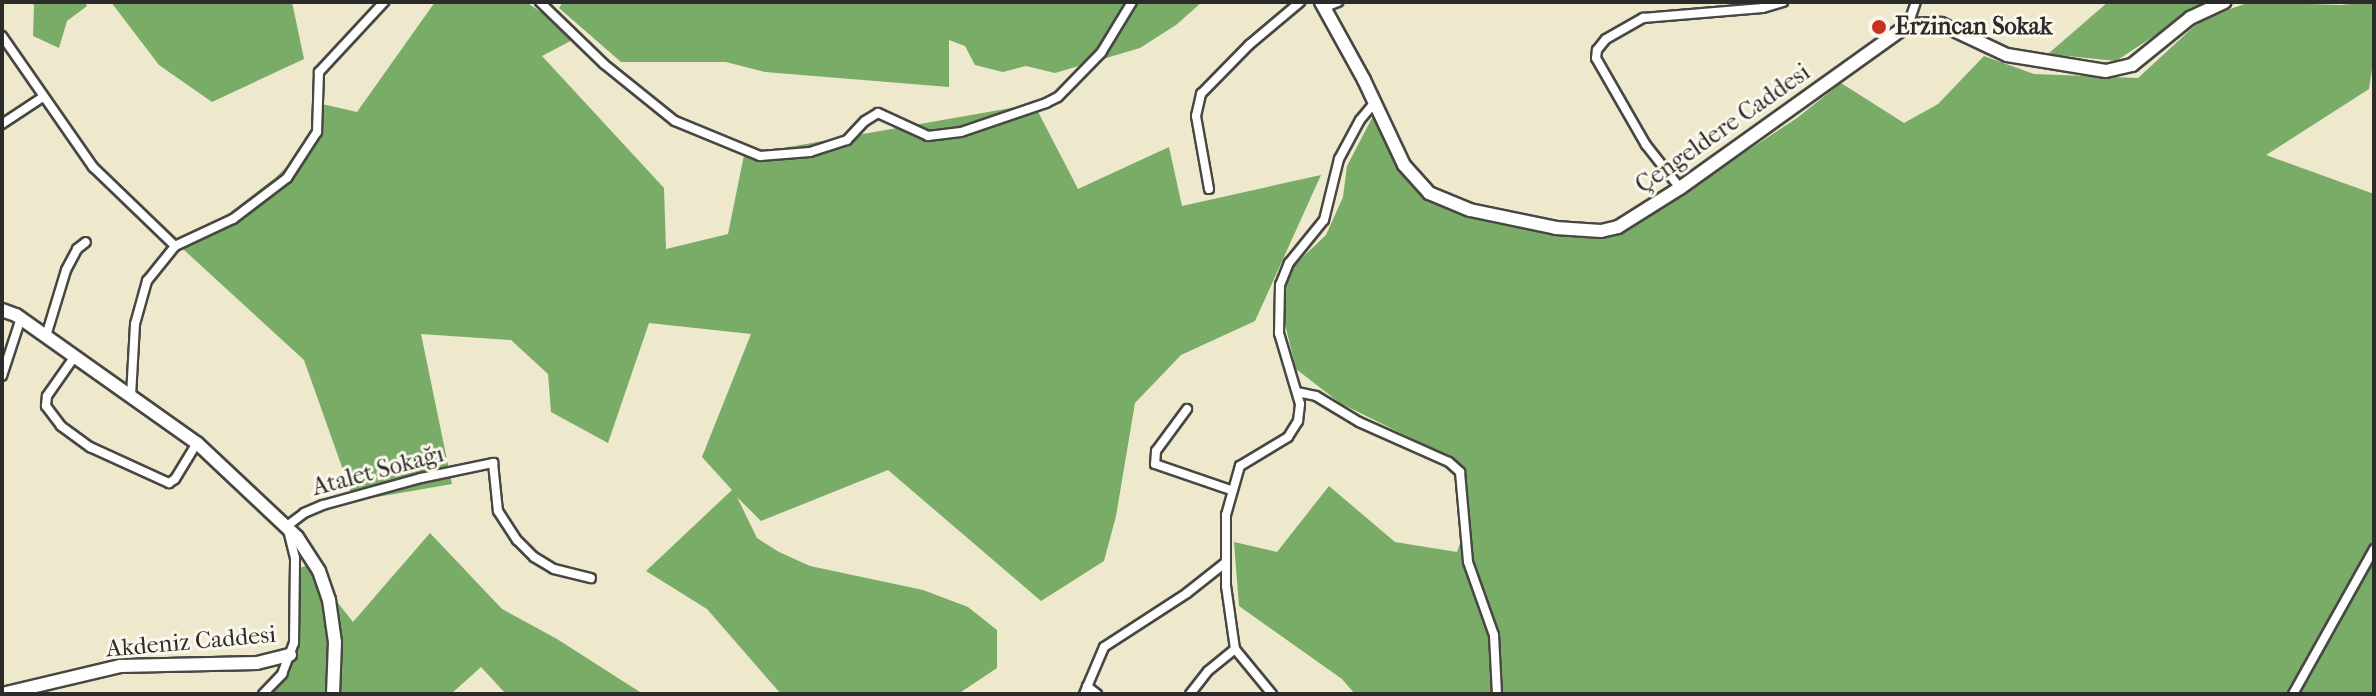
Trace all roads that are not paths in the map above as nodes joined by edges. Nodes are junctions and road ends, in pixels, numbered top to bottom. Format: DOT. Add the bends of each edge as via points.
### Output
graph roads {
  1 [pos="384,2"];
  2 [pos="540,2"];
  3 [pos="1132,2"];
  4 [pos="1300,2"];
  5 [pos="1783,2"];
  6 [pos="1916,2"];
  7 [pos="2224,2"];
  8 [pos="1329,3"];
  9 [pos="1908,25"];
  10 [pos="2,36"];
  11 [pos="43,97"];
  12 [pos="1375,102"];
  13 [pos="2,124"];
  14 [pos="1680,188"];
  15 [pos="1209,189"];
  16 [pos="86,242"];
  17 [pos="175,246"];
  18 [pos="2,310"];
  19 [pos="21,318"];
  20 [pos="46,336"];
  21 [pos="75,356"];
  22 [pos="2,376"];
  23 [pos="1297,392"];
  24 [pos="131,397"];
  25 [pos="1187,409"];
  26 [pos="197,443"];
  27 [pos="1231,490"];
  28 [pos="287,526"];
  29 [pos="2374,549"];
  30 [pos="1225,563"];
  31 [pos="591,578"];
  32 [pos="1235,649"];
  33 [pos="290,655"];
  34 [pos="1085,690"];
  35 [pos="2,694"];
  36 [pos="263,694"];
  37 [pos="333,694"];
  38 [pos="1097,694"];
  39 [pos="1190,694"];
  40 [pos="1272,694"];
  41 [pos="1497,694"];
  42 [pos="2293,694"];
  1 -- 17 [label="street" via="319,72 317,132 287,178 233,219"];
  2 -- 3 [label="street" via="604,64 675,121 760,156 810,152 847,140 878,113 928,136 961,132 1046,103 1101,53"];
  4 -- 15 [label="street" via="1201,94 1196,116"];
  5 -- 14 [label="street" via="1643,18 1597,50 1596,58 1646,145"];
  6 -- 9 [label="street"];
  7 -- 9 [label="main road" via="2190,18 2132,65 2106,71 2007,55 1941,24"];
  8 -- 12 [label="main road, Çengeldere Caddesi"];
  9 -- 14 [label="main road, Çengeldere Caddesi"];
  10 -- 11 [label="street"];
  11 -- 13 [label="street"];
  11 -- 17 [label="street" via="93,167"];
  12 -- 14 [label="main road, Çengeldere Caddesi" via="1416,182 1470,210 1556,228 1601,231 1618,227"];
  12 -- 23 [label="street" via="1339,159 1324,220 1289,263 1280,285 1279,333"];
  16 -- 20 [label="street" via="66,270"];
  17 -- 24 [label="street" via="139,300"];
  18 -- 19 [label="main road"];
  19 -- 20 [label="main road"];
  19 -- 22 [label="street"];
  20 -- 21 [label="main road"];
  21 -- 24 [label="main road"];
  21 -- 26 [label="street" via="47,396 46,406 61,426 90,447 169,483"];
  23 -- 27 [label="street" via="1300,413 1293,430 1240,466"];
  23 -- 41 [label="street" via="1316,396 1460,472 1468,562 1494,635"];
  24 -- 26 [label="main road"];
  25 -- 27 [label="street" via="1156,451 1155,464"];
  26 -- 28 [label="main road"];
  27 -- 30 [label="street"];
  28 -- 31 [label="street, Atalet Sokağı" via="323,505 493,463 498,511 517,540 554,569"];
  28 -- 33 [label="street" via="297,587"];
  28 -- 37 [label="main road" via="311,556 329,600 335,642"];
  29 -- 42 [label="street"];
  30 -- 32 [label="street"];
  30 -- 34 [label="street" via="1104,647"];
  32 -- 39 [label="street"];
  32 -- 40 [label="street"];
  33 -- 35 [label="main road, Akdeniz Caddesi" via="257,663 120,666"];
  33 -- 36 [label="street" via="282,674"];
  34 -- 38 [label="street"];
}
